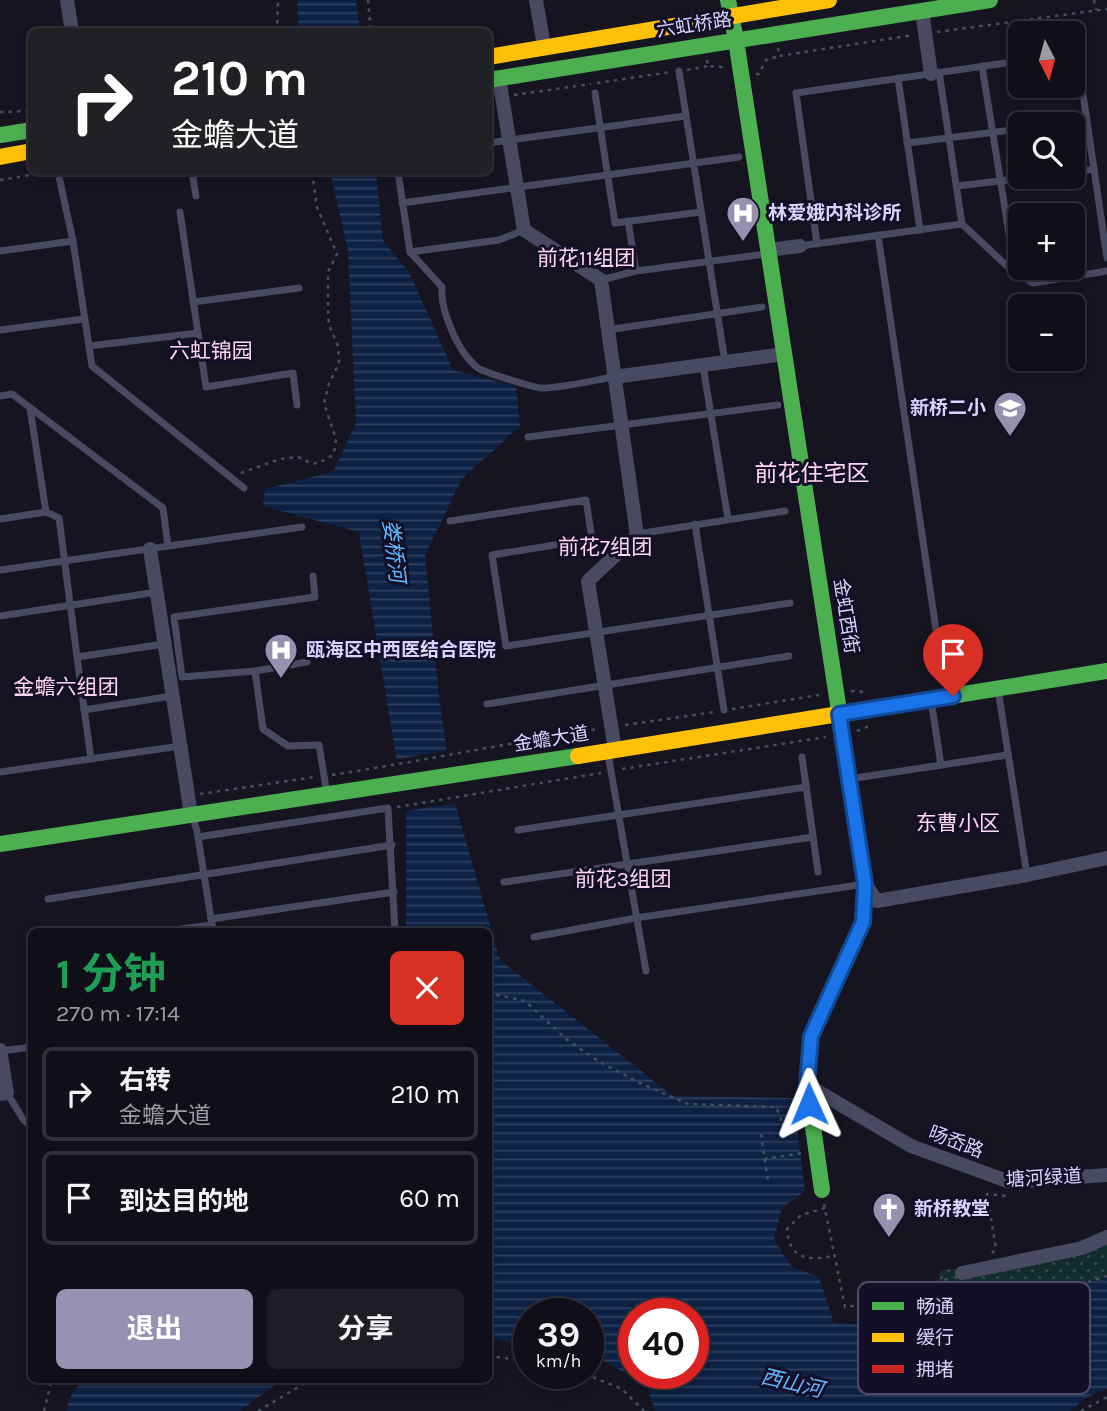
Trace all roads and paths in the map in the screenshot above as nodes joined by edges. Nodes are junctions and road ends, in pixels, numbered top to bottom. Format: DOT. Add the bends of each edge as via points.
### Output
graph roads {
  1 [pos="67,0"];
  2 [pos="278,0"];
  3 [pos="368,0"];
  4 [pos="536,0"];
  5 [pos="728,0"];
  6 [pos="829,0"];
  7 [pos="990,0"];
  8 [pos="1094,0"];
  9 [pos="1096,10"];
  10 [pos="922,11"];
  11 [pos="731,16"];
  12 [pos="1032,18"];
  13 [pos="1032,21"];
  14 [pos="71,28"];
  15 [pos="277,28"];
  16 [pos="371,28"];
  17 [pos="736,40"];
  18 [pos="544,46"];
  19 [pos="492,56"];
  20 [pos="1008,63"];
  21 [pos="708,66"];
  22 [pos="982,66"];
  23 [pos="679,71"];
  24 [pos="935,73"];
  25 [pos="759,74"];
  26 [pos="898,78"];
  27 [pos="494,79"];
  28 [pos="759,81"];
  29 [pos="595,93"];
  30 [pos="502,97"];
  31 [pos="1084,98"];
  32 [pos="28,111"];
  33 [pos="0,113"];
  34 [pos="685,117"];
  35 [pos="1087,120"];
  36 [pos="600,128"];
  37 [pos="1008,130"];
  38 [pos="28,131"];
  39 [pos="993,132"];
  40 [pos="0,135"];
  41 [pos="949,138"];
  42 [pos="509,141"];
  43 [pos="492,143"];
  44 [pos="907,143"];
  45 [pos="28,152"];
  46 [pos="0,157"];
  47 [pos="740,157"];
  48 [pos="693,164"];
  49 [pos="1094,169"];
  50 [pos="1085,170"];
  51 [pos="35,175"];
  52 [pos="57,175"];
  53 [pos="192,175"];
  54 [pos="312,175"];
  55 [pos="398,175"];
  56 [pos="608,175"];
  57 [pos="0,180"];
  58 [pos="1008,180"];
  59 [pos="1001,181"];
  60 [pos="957,186"];
  61 [pos="517,188"];
  62 [pos="196,196"];
  63 [pos="402,203"];
  64 [pos="180,212"];
  65 [pos="701,212"];
  66 [pos="628,221"];
  67 [pos="962,224"];
  68 [pos="1008,226"];
  69 [pos="524,230"];
  70 [pos="920,230"];
  71 [pos="878,235"];
  72 [pos="73,241"];
  73 [pos="817,244"];
  74 [pos="800,246"];
  75 [pos="0,251"];
  76 [pos="410,251"];
  77 [pos="768,252"];
  78 [pos="1107,258"];
  79 [pos="708,261"];
  80 [pos="1008,265"];
  81 [pos="636,271"];
  82 [pos="1107,271"];
  83 [pos="1085,275"];
  84 [pos="601,280"];
  85 [pos="1028,280"];
  86 [pos="1052,280"];
  87 [pos="299,288"];
  88 [pos="193,302"];
  89 [pos="762,307"];
  90 [pos="717,314"];
  91 [pos="84,319"];
  92 [pos="0,330"];
  93 [pos="607,330"];
  94 [pos="198,333"];
  95 [pos="89,346"];
  96 [pos="784,354"];
  97 [pos="725,362"];
  98 [pos="703,365"];
  99 [pos="614,377"];
  100 [pos="0,396"];
  101 [pos="297,405"];
  102 [pos="778,405"];
  103 [pos="30,408"];
  104 [pos="711,413"];
  105 [pos="621,425"];
  106 [pos="528,437"];
  107 [pos="230,477"];
  108 [pos="244,488"];
  109 [pos="785,511"];
  110 [pos="46,512"];
  111 [pos="0,519"];
  112 [pos="728,519"];
  113 [pos="450,521"];
  114 [pos="695,524"];
  115 [pos="302,527"];
  116 [pos="637,534"];
  117 [pos="168,546"];
  118 [pos="150,548"];
  119 [pos="63,561"];
  120 [pos="0,570"];
  121 [pos="313,576"];
  122 [pos="157,592"];
  123 [pos="790,603"];
  124 [pos="69,606"];
  125 [pos="709,615"];
  126 [pos="0,616"];
  127 [pos="596,632"];
  128 [pos="165,644"];
  129 [pos="939,650"];
  130 [pos="789,656"];
  131 [pos="77,657"];
  132 [pos="307,662"];
  133 [pos="717,667"];
  134 [pos="255,671"];
  135 [pos="1107,671"];
  136 [pos="943,681"];
  137 [pos="605,685"];
  138 [pos="998,689"];
  139 [pos="850,691"];
  140 [pos="821,695"];
  141 [pos="173,696"];
  142 [pos="931,699"];
  143 [pos="487,704"];
  144 [pos="84,709"];
  145 [pos="871,709"];
  146 [pos="724,710"];
  147 [pos="839,714"];
  148 [pos="611,727"];
  149 [pos="842,734"];
  150 [pos="181,746"];
  151 [pos="611,750"];
  152 [pos="1007,755"];
  153 [pos="802,757"];
  154 [pos="91,759"];
  155 [pos="941,765"];
  156 [pos="610,771"];
  157 [pos="0,772"];
  158 [pos="324,776"];
  159 [pos="849,779"];
  160 [pos="806,787"];
  161 [pos="327,794"];
  162 [pos="188,795"];
  163 [pos="398,807"];
  164 [pos="191,815"];
  165 [pos="618,816"];
  166 [pos="517,830"];
  167 [pos="198,837"];
  168 [pos="813,837"];
  169 [pos="0,844"];
  170 [pos="392,845"];
  171 [pos="1107,858"];
  172 [pos="627,866"];
  173 [pos="818,873"];
  174 [pos="204,874"];
  175 [pos="1027,876"];
  176 [pos="504,882"];
  177 [pos="865,884"];
  178 [pos="394,892"];
  179 [pos="48,899"];
  180 [pos="636,919"];
  181 [pos="212,925"];
  182 [pos="189,928"];
  183 [pos="395,928"];
  184 [pos="534,937"];
  185 [pos="646,971"];
  186 [pos="492,996"];
  187 [pos="28,1048"];
  188 [pos="0,1051"];
  189 [pos="807,1085"];
  190 [pos="3,1094"];
  191 [pos="28,1124"];
  192 [pos="811,1124"];
  193 [pos="761,1134"];
  194 [pos="816,1152"];
  195 [pos="765,1159"];
  196 [pos="1107,1175"];
  197 [pos="768,1181"];
  198 [pos="822,1190"];
  199 [pos="1007,1196"];
  200 [pos="825,1208"];
  201 [pos="1107,1237"];
  202 [pos="834,1256"];
  203 [pos="989,1257"];
  204 [pos="962,1273"];
  205 [pos="1107,1276"];
  206 [pos="937,1282"];
  207 [pos="1088,1282"];
  208 [pos="858,1305"];
  209 [pos="492,1356"];
  210 [pos="513,1359"];
  211 [pos="604,1382"];
  212 [pos="51,1383"];
  213 [pos="305,1383"];
  214 [pos="1107,1397"];
  215 [pos="44,1411"];
  216 [pos="258,1411"];
  217 [pos="644,1411"];
  218 [pos="1081,1411"];
  1 -- 14 [label="street"];
  2 -- 15 [label="path"];
  3 -- 16 [label="path"];
  4 -- 18 [label="street"];
  5 -- 11 [label="street, 金虹西街"];
  6 -- 11 [label="street, 六虹桥路"];
  7 -- 10 [label="street, 六虹桥路"];
  8 -- 9 [label="path"];
  10 -- 17 [label="street, 六虹桥路"];
  10 -- 24 [label="street"];
  11 -- 17 [label="street, 金虹西街"];
  11 -- 18 [label="street, 六虹桥路"];
  12 -- 13 [label="path"];
  17 -- 27 [label="street, 六虹桥路"];
  17 -- 77 [label="street, 金虹西街"];
  18 -- 19 [label="street, 六虹桥路"];
  20 -- 22 [label="lane"];
  21 -- 23 [label="path"];
  22 -- 24 [label="lane"];
  22 -- 39 [label="lane"];
  23 -- 30 [label="path"];
  23 -- 34 [label="lane"];
  24 -- 26 [label="lane"];
  24 -- 41 [label="lane"];
  25 -- 28 [label="path"];
  26 -- 44 [label="lane"];
  26 -- 73 [label="lane" via="796,93"];
  27 -- 30 [label="street"];
  29 -- 36 [label="lane"];
  30 -- 42 [label="street"];
  31 -- 35 [label="lane"];
  32 -- 33 [label="path"];
  34 -- 36 [label="lane"];
  34 -- 48 [label="lane"];
  35 -- 49 [label="lane"];
  36 -- 42 [label="lane"];
  36 -- 56 [label="lane"];
  37 -- 39 [label="lane"];
  38 -- 40 [label="street"];
  39 -- 41 [label="lane"];
  39 -- 59 [label="lane"];
  41 -- 44 [label="lane"];
  41 -- 60 [label="lane"];
  42 -- 43 [label="lane"];
  42 -- 61 [label="street"];
  44 -- 70 [label="lane"];
  45 -- 46 [label="street"];
  47 -- 48 [label="lane"];
  48 -- 56 [label="lane"];
  48 -- 65 [label="lane"];
  49 -- 50 [label="lane"];
  49 -- 78 [label="lane"];
  51 -- 57 [label="path"];
  52 -- 72 [label="lane"];
  53 -- 62 [label="lane"];
  54 -- 107 [label="path" via="317,208 337,254 328,272 328,310 339,363 324,403 336,439 334,454 313,464 298,457 280,459"];
  55 -- 63 [label="lane"];
  56 -- 61 [label="lane"];
  56 -- 66 [label="lane" via="615,223"];
  58 -- 59 [label="lane"];
  59 -- 60 [label="lane"];
  59 -- 68 [label="lane"];
  60 -- 67 [label="lane"];
  61 -- 63 [label="lane"];
  61 -- 69 [label="street"];
  63 -- 76 [label="lane"];
  64 -- 88 [label="lane"];
  65 -- 66 [label="lane"];
  65 -- 79 [label="lane"];
  66 -- 81 [label="lane"];
  67 -- 70 [label="lane"];
  67 -- 80 [label="lane"];
  69 -- 76 [label="lane" via="499,240"];
  69 -- 84 [label="street"];
  70 -- 71 [label="lane"];
  71 -- 73 [label="lane"];
  71 -- 129 [label="lane"];
  72 -- 75 [label="lane"];
  72 -- 91 [label="lane"];
  73 -- 74 [label="lane"];
  74 -- 77 [label="street"];
  76 -- 99 [label="lane" via="442,287 441,298 453,333 479,370 539,388"];
  77 -- 79 [label="lane"];
  77 -- 96 [label="street, 金虹西街"];
  79 -- 81 [label="lane"];
  79 -- 90 [label="lane"];
  81 -- 84 [label="lane"];
  82 -- 83 [label="lane"];
  84 -- 93 [label="street"];
  85 -- 86 [label="lane"];
  87 -- 88 [label="lane"];
  88 -- 94 [label="lane"];
  89 -- 90 [label="lane"];
  90 -- 93 [label="lane"];
  90 -- 97 [label="lane"];
  91 -- 92 [label="lane"];
  91 -- 95 [label="lane"];
  93 -- 99 [label="street"];
  94 -- 95 [label="lane"];
  94 -- 101 [label="lane" via="206,387 293,373"];
  95 -- 107 [label="lane" via="92,366"];
  96 -- 97 [label="street"];
  96 -- 147 [label="street, 金虹西街"];
  97 -- 98 [label="street"];
  98 -- 99 [label="street"];
  98 -- 104 [label="lane"];
  99 -- 105 [label="street"];
  100 -- 103 [label="lane" via="12,394"];
  102 -- 104 [label="lane"];
  103 -- 110 [label="lane"];
  103 -- 117 [label="lane" via="163,508"];
  104 -- 105 [label="lane"];
  104 -- 112 [label="lane"];
  105 -- 106 [label="lane"];
  105 -- 116 [label="street"];
  107 -- 108 [label="lane"];
  109 -- 112 [label="lane"];
  110 -- 111 [label="lane"];
  110 -- 119 [label="lane" via="59,518"];
  112 -- 114 [label="lane"];
  113 -- 127 [label="lane" via="586,500 592,539 492,555 506,646"];
  114 -- 116 [label="lane"];
  114 -- 125 [label="lane"];
  115 -- 117 [label="lane"];
  116 -- 127 [label="street" via="588,581"];
  117 -- 118 [label="lane"];
  118 -- 119 [label="lane"];
  118 -- 122 [label="street"];
  119 -- 120 [label="lane"];
  119 -- 124 [label="lane"];
  121 -- 134 [label="lane" via="315,597 174,617 182,677"];
  122 -- 124 [label="lane"];
  122 -- 128 [label="street"];
  123 -- 125 [label="lane"];
  124 -- 126 [label="lane"];
  124 -- 131 [label="lane"];
  125 -- 127 [label="lane"];
  125 -- 133 [label="lane"];
  127 -- 137 [label="street"];
  128 -- 131 [label="lane"];
  128 -- 141 [label="street"];
  129 -- 136 [label="path"];
  130 -- 133 [label="lane"];
  131 -- 144 [label="lane"];
  132 -- 134 [label="lane"];
  133 -- 137 [label="lane"];
  133 -- 146 [label="lane"];
  134 -- 158 [label="lane" via="263,729 288,746 319,745"];
  135 -- 138 [label="street, 金蟾大道"];
  137 -- 143 [label="lane"];
  137 -- 148 [label="street"];
  138 -- 142 [label="street, 金蟾大道"];
  138 -- 152 [label="lane"];
  139 -- 145 [label="path" via="868,693"];
  140 -- 146 [label="path"];
  141 -- 144 [label="lane"];
  141 -- 150 [label="street"];
  142 -- 145 [label="street, 金蟾大道"];
  142 -- 155 [label="lane"];
  144 -- 154 [label="lane"];
  145 -- 147 [label="street, 金蟾大道"];
  145 -- 149 [label="path" via="873,724"];
  146 -- 148 [label="path"];
  147 -- 149 [label="street, 金虹西街"];
  147 -- 151 [label="street, 金蟾大道"];
  148 -- 151 [label="street"];
  148 -- 158 [label="path"];
  149 -- 156 [label="path"];
  149 -- 159 [label="street, 金虹西街"];
  150 -- 154 [label="lane"];
  150 -- 162 [label="street"];
  151 -- 156 [label="lane"];
  151 -- 161 [label="street, 金蟾大道"];
  152 -- 155 [label="lane"];
  152 -- 175 [label="lane"];
  153 -- 160 [label="lane"];
  154 -- 157 [label="lane"];
  155 -- 159 [label="lane"];
  156 -- 163 [label="path"];
  156 -- 165 [label="lane"];
  158 -- 161 [label="lane"];
  158 -- 162 [label="path"];
  159 -- 177 [label="street, 金虹西街"];
  160 -- 165 [label="lane"];
  160 -- 168 [label="lane"];
  161 -- 164 [label="street, 金蟾大道"];
  162 -- 164 [label="street"];
  164 -- 167 [label="lane"];
  164 -- 169 [label="street, 金蟾大道"];
  165 -- 166 [label="lane"];
  165 -- 172 [label="lane"];
  167 -- 170 [label="lane" via="388,808"];
  167 -- 174 [label="lane"];
  168 -- 172 [label="lane"];
  168 -- 173 [label="lane"];
  170 -- 174 [label="lane"];
  170 -- 178 [label="lane"];
  171 -- 175 [label="street"];
  172 -- 176 [label="lane"];
  172 -- 180 [label="lane"];
  174 -- 179 [label="lane"];
  174 -- 181 [label="lane"];
  175 -- 177 [label="street" via="877,901"];
  177 -- 180 [label="lane"];
  177 -- 189 [label="street, 金虹西街" via="863,922 811,1036"];
  178 -- 181 [label="lane"];
  178 -- 183 [label="lane"];
  180 -- 184 [label="lane"];
  180 -- 185 [label="lane"];
  181 -- 182 [label="lane"];
  186 -- 192 [label="path" via="525,1001 598,1061 688,1104 776,1107 783,1124"];
  187 -- 188 [label="lane"];
  188 -- 190 [label="street"];
  189 -- 192 [label="street, 金虹西街"];
  189 -- 196 [label="street, 旸岙路" via="911,1146 1010,1182"];
  190 -- 191 [label="lane"];
  192 -- 194 [label="street, 金虹西街"];
  193 -- 195 [label="path"];
  194 -- 195 [label="path"];
  194 -- 198 [label="street, 金虹西街"];
  195 -- 197 [label="path"];
  198 -- 200 [label="path"];
  199 -- 203 [label="path, 塘河绿道" via="987,1194 996,1249"];
  200 -- 202 [label="path"];
  200 -- 202 [label="path" via="801,1216 787,1229 788,1241 800,1256"];
  201 -- 204 [label="street" via="1082,1248"];
  202 -- 208 [label="path" via="845,1307"];
  204 -- 206 [label="path"];
  205 -- 207 [label="path"];
  209 -- 210 [label="path"];
  211 -- 217 [label="path" via="622,1389"];
  212 -- 215 [label="path"];
  213 -- 216 [label="path"];
  214 -- 218 [label="path"];
}
